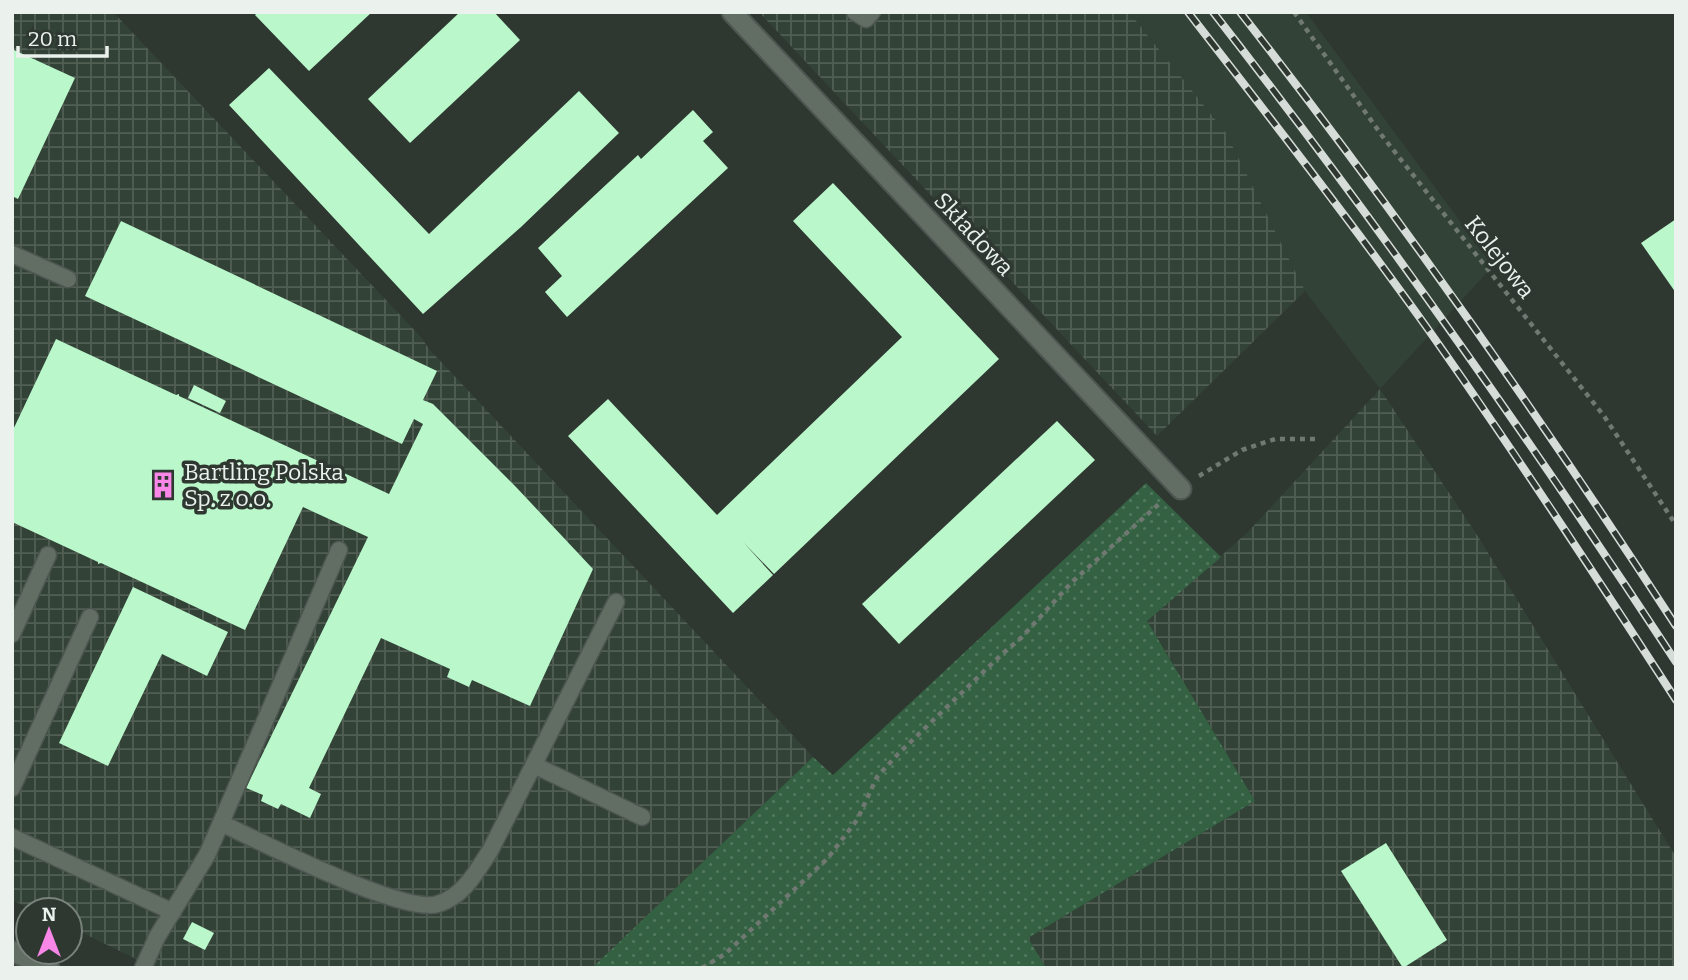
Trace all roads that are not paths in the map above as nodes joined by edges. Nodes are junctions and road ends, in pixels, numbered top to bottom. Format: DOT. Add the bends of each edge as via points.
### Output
graph roads {
  1 [pos="732,12"];
  2 [pos="855,12"];
  3 [pos="873,12"];
  4 [pos="12,254"];
  5 [pos="68,279"];
  6 [pos="1181,489"];
  7 [pos="339,550"];
  8 [pos="48,555"];
  9 [pos="616,602"];
  10 [pos="90,617"];
  11 [pos="12,634"];
  12 [pos="534,765"];
  13 [pos="12,788"];
  14 [pos="642,817"];
  15 [pos="221,823"];
  16 [pos="12,837"];
  17 [pos="173,912"];
  18 [pos="12,951"];
  19 [pos="49,968"];
  20 [pos="143,968"];
  1 -- 6 [label="street, Składowa"];
  2 -- 3 [label="lane" via="866,19"];
  4 -- 5 [label="lane"];
  7 -- 15 [label="lane"];
  8 -- 11 [label="lane"];
  9 -- 12 [label="lane"];
  10 -- 13 [label="lane"];
  12 -- 14 [label="lane"];
  12 -- 15 [label="lane" via="467,887 437,904 412,903 373,892"];
  15 -- 17 [label="lane"];
  16 -- 17 [label="lane"];
  17 -- 20 [label="lane"];
  18 -- 19 [label="street"];
}
